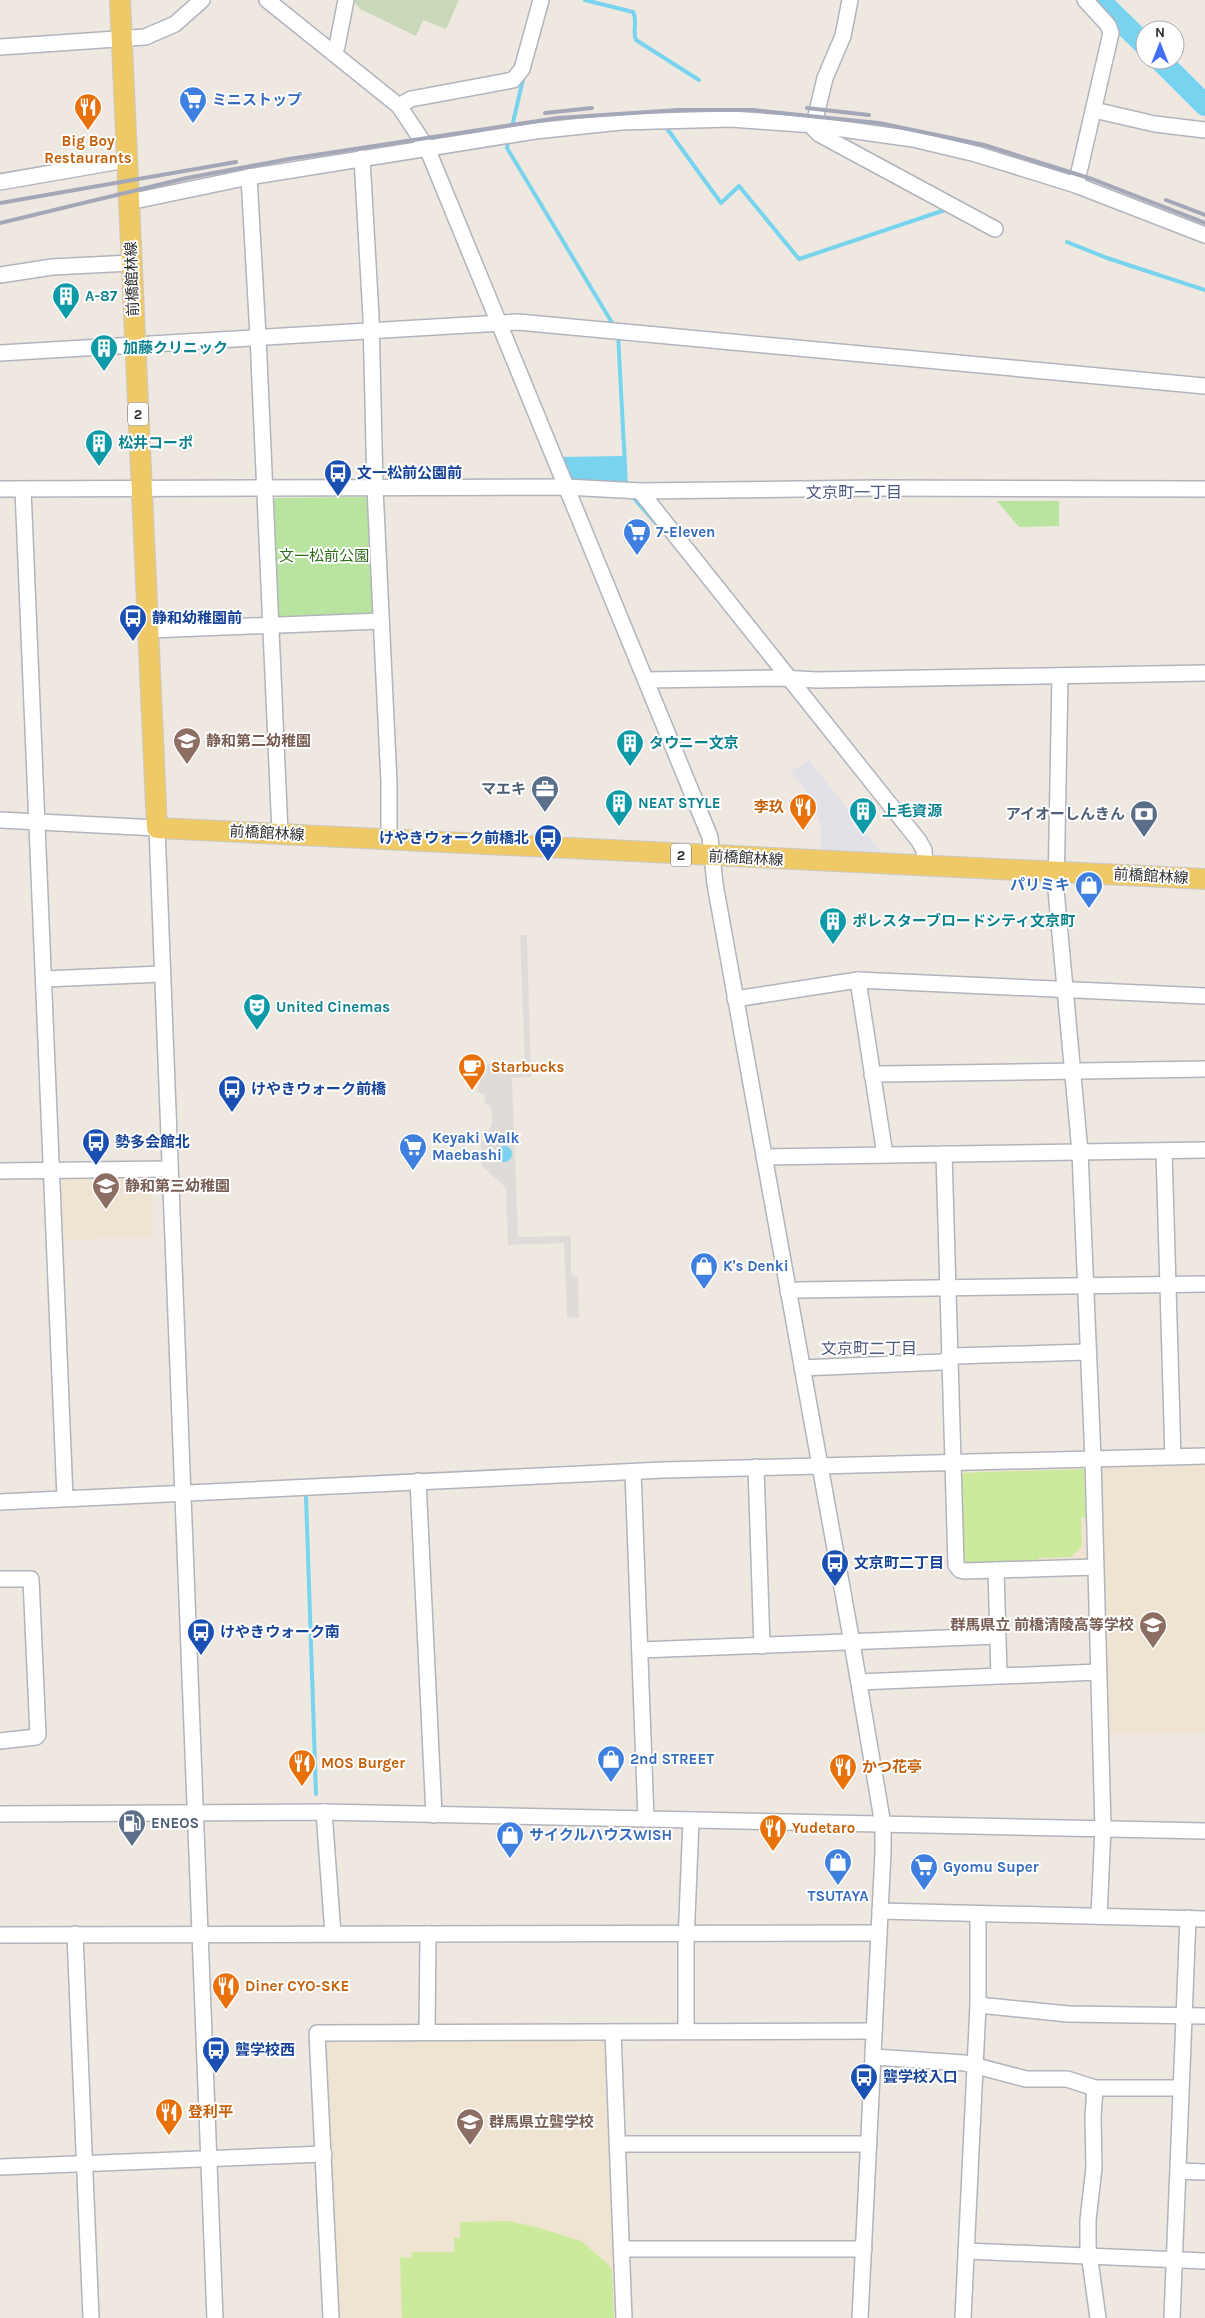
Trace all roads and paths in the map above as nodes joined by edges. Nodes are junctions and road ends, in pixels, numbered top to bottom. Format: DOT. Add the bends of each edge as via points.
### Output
graph roads {
  1 [pos="120,0"];
  2 [pos="202,0"];
  3 [pos="267,0"];
  4 [pos="346,0"];
  5 [pos="541,0"];
  6 [pos="850,0"];
  7 [pos="1085,0"];
  8 [pos="121,38"];
  9 [pos="0,47"];
  10 [pos="333,53"];
  11 [pos="399,106"];
  12 [pos="1094,110"];
  13 [pos="814,125"];
  14 [pos="1205,130"];
  15 [pos="427,148"];
  16 [pos="362,158"];
  17 [pos="126,160"];
  18 [pos="249,177"];
  19 [pos="0,182"];
  20 [pos="1076,185"];
  21 [pos="128,202"];
  22 [pos="995,229"];
  23 [pos="1205,235"];
  24 [pos="131,263"];
  25 [pos="0,276"];
  26 [pos="499,322"];
  27 [pos="371,330"];
  28 [pos="258,336"];
  29 [pos="135,344"];
  30 [pos="0,353"];
  31 [pos="1205,386"];
  32 [pos="265,487"];
  33 [pos="566,487"];
  34 [pos="141,488"];
  35 [pos="376,488"];
  36 [pos="0,489"];
  37 [pos="23,489"];
  38 [pos="1205,489"];
  39 [pos="640,491"];
  40 [pos="381,621"];
  41 [pos="270,624"];
  42 [pos="149,630"];
  43 [pos="1205,673"];
  44 [pos="1060,676"];
  45 [pos="646,680"];
  46 [pos="791,680"];
  47 [pos="0,820"];
  48 [pos="38,822"];
  49 [pos="157,828"];
  50 [pos="280,833"];
  51 [pos="389,840"];
  52 [pos="713,856"];
  53 [pos="924,866"];
  54 [pos="1056,872"];
  55 [pos="1205,879"];
  56 [pos="162,974"];
  57 [pos="44,979"];
  58 [pos="858,980"];
  59 [pos="1066,989"];
  60 [pos="1205,996"];
  61 [pos="735,999"];
  62 [pos="1205,1069"];
  63 [pos="1073,1070"];
  64 [pos="872,1075"];
  65 [pos="1205,1150"];
  66 [pos="1164,1151"];
  67 [pos="1080,1152"];
  68 [pos="944,1154"];
  69 [pos="886,1155"];
  70 [pos="764,1157"];
  71 [pos="169,1168"];
  72 [pos="52,1170"];
  73 [pos="0,1171"];
  74 [pos="1167,1284"];
  75 [pos="1205,1284"];
  76 [pos="1086,1286"];
  77 [pos="948,1288"];
  78 [pos="788,1292"];
  79 [pos="1087,1352"];
  80 [pos="950,1357"];
  81 [pos="802,1368"];
  82 [pos="1205,1456"];
  83 [pos="1173,1457"];
  84 [pos="1093,1460"];
  85 [pos="953,1463"];
  86 [pos="820,1465"];
  87 [pos="756,1467"];
  88 [pos="633,1472"];
  89 [pos="418,1481"];
  90 [pos="184,1492"];
  91 [pos="65,1498"];
  92 [pos="0,1502"];
  93 [pos="1095,1567"];
  94 [pos="996,1570"];
  95 [pos="0,1579"];
  96 [pos="997,1636"];
  97 [pos="852,1642"];
  98 [pos="762,1646"];
  99 [pos="640,1650"];
  100 [pos="1098,1672"];
  101 [pos="999,1675"];
  102 [pos="859,1682"];
  103 [pos="0,1740"];
  104 [pos="324,1812"];
  105 [pos="196,1813"];
  106 [pos="0,1814"];
  107 [pos="434,1815"];
  108 [pos="646,1819"];
  109 [pos="692,1820"];
  110 [pos="883,1825"];
  111 [pos="1103,1828"];
  112 [pos="1205,1830"];
  113 [pos="880,1911"];
  114 [pos="978,1914"];
  115 [pos="1100,1916"];
  116 [pos="1188,1918"];
  117 [pos="1205,1918"];
  118 [pos="75,1934"];
  119 [pos="199,1934"];
  120 [pos="333,1934"];
  121 [pos="428,1934"];
  122 [pos="687,1934"];
  123 [pos="878,1934"];
  124 [pos="0,1935"];
  125 [pos="978,2005"];
  126 [pos="1184,2015"];
  127 [pos="1205,2016"];
  128 [pos="686,2031"];
  129 [pos="874,2031"];
  130 [pos="427,2032"];
  131 [pos="613,2032"];
  132 [pos="873,2057"];
  133 [pos="974,2064"];
  134 [pos="1095,2088"];
  135 [pos="1181,2088"];
  136 [pos="618,2144"];
  137 [pos="869,2144"];
  138 [pos="324,2154"];
  139 [pos="209,2159"];
  140 [pos="85,2164"];
  141 [pos="0,2167"];
  142 [pos="1178,2171"];
  143 [pos="1205,2172"];
  144 [pos="622,2249"];
  145 [pos="864,2249"];
  146 [pos="966,2251"];
  147 [pos="1089,2256"];
  148 [pos="1174,2260"];
  149 [pos="1205,2261"];
  150 [pos="91,2318"];
  151 [pos="215,2318"];
  152 [pos="331,2318"];
  153 [pos="624,2318"];
  154 [pos="860,2318"];
  155 [pos="963,2318"];
  156 [pos="1098,2318"];
  157 [pos="1172,2318"];
  1 -- 8 [label="main road, 前橋館林線 / 2"];
  2 -- 8 [label="street" via="180,21 164,30 145,37"];
  3 -- 10 [label="street"];
  4 -- 10 [label="street"];
  5 -- 11 [label="street" via="522,70 513,80 411,99"];
  6 -- 13 [label="street"];
  7 -- 12 [label="street" via="1108,25 1111,33"];
  8 -- 9 [label="street"];
  8 -- 17 [label="main road, 前橋館林線 / 2"];
  10 -- 11 [label="street"];
  11 -- 15 [label="street"];
  12 -- 14 [label="street" via="1155,124"];
  12 -- 20 [label="street"];
  13 -- 15 [label="street" via="731,119 621,122 535,131"];
  13 -- 20 [label="street" via="913,139 976,154"];
  13 -- 22 [label="street" via="819,134"];
  15 -- 16 [label="street"];
  15 -- 26 [label="street"];
  16 -- 18 [label="street"];
  16 -- 27 [label="street"];
  17 -- 19 [label="street"];
  17 -- 21 [label="main road, 前橋館林線 / 2"];
  18 -- 21 [label="street"];
  18 -- 28 [label="street"];
  20 -- 23 [label="street"];
  21 -- 24 [label="main road, 前橋館林線 / 2"];
  24 -- 25 [label="street" via="52,267"];
  24 -- 29 [label="main road, 前橋館林線 / 2"];
  26 -- 27 [label="street"];
  26 -- 31 [label="street"];
  26 -- 33 [label="street"];
  27 -- 28 [label="street"];
  27 -- 35 [label="street"];
  28 -- 29 [label="street"];
  28 -- 32 [label="street"];
  29 -- 30 [label="street"];
  29 -- 34 [label="main road, 前橋館林線 / 2"];
  32 -- 34 [label="street"];
  32 -- 35 [label="street"];
  32 -- 41 [label="street"];
  33 -- 35 [label="street"];
  33 -- 39 [label="street"];
  33 -- 45 [label="street"];
  34 -- 37 [label="street"];
  34 -- 42 [label="main road, 前橋館林線 / 2"];
  35 -- 40 [label="street"];
  36 -- 37 [label="street"];
  37 -- 48 [label="street"];
  38 -- 39 [label="street"];
  39 -- 46 [label="street"];
  40 -- 41 [label="street"];
  40 -- 51 [label="street"];
  41 -- 42 [label="street"];
  41 -- 50 [label="street"];
  42 -- 49 [label="main road, 前橋館林線 / 2"];
  43 -- 44 [label="street"];
  44 -- 46 [label="street"];
  44 -- 54 [label="street"];
  45 -- 46 [label="street"];
  45 -- 52 [label="street" via="710,837"];
  46 -- 53 [label="street" via="919,841 924,850"];
  47 -- 48 [label="street"];
  48 -- 49 [label="street"];
  48 -- 57 [label="street"];
  49 -- 50 [label="main road, 前橋館林線 / 2"];
  49 -- 56 [label="street"];
  50 -- 51 [label="main road, 前橋館林線 / 2"];
  51 -- 52 [label="main road, 前橋館林線 / 2"];
  52 -- 53 [label="main road, 前橋館林線 / 2"];
  52 -- 61 [label="street"];
  53 -- 54 [label="main road, 前橋館林線 / 2"];
  54 -- 55 [label="main road, 前橋館林線 / 2"];
  54 -- 59 [label="street"];
  56 -- 57 [label="street"];
  56 -- 71 [label="street"];
  57 -- 72 [label="street"];
  58 -- 59 [label="street"];
  58 -- 61 [label="street"];
  58 -- 64 [label="street"];
  59 -- 60 [label="street"];
  59 -- 63 [label="street"];
  61 -- 70 [label="street"];
  62 -- 63 [label="street"];
  63 -- 64 [label="street"];
  63 -- 67 [label="street"];
  64 -- 69 [label="street"];
  65 -- 66 [label="street"];
  66 -- 67 [label="street"];
  66 -- 74 [label="street"];
  67 -- 68 [label="street"];
  67 -- 76 [label="street"];
  68 -- 69 [label="street"];
  68 -- 77 [label="street"];
  69 -- 70 [label="street"];
  70 -- 78 [label="street"];
  71 -- 72 [label="street"];
  71 -- 90 [label="street"];
  72 -- 73 [label="street"];
  72 -- 91 [label="street"];
  74 -- 75 [label="street"];
  74 -- 76 [label="street"];
  74 -- 83 [label="street"];
  76 -- 77 [label="street"];
  76 -- 79 [label="street"];
  77 -- 78 [label="street"];
  77 -- 80 [label="street"];
  78 -- 81 [label="street"];
  79 -- 80 [label="street"];
  79 -- 84 [label="street"];
  80 -- 81 [label="street" via="942,1362 919,1364"];
  80 -- 85 [label="street"];
  81 -- 86 [label="street"];
  82 -- 83 [label="street"];
  83 -- 84 [label="street"];
  84 -- 85 [label="street"];
  84 -- 93 [label="street"];
  85 -- 86 [label="street"];
  85 -- 94 [label="street" via="956,1565 960,1570"];
  86 -- 87 [label="street"];
  86 -- 97 [label="street"];
  87 -- 88 [label="street"];
  87 -- 98 [label="street"];
  88 -- 89 [label="street"];
  88 -- 99 [label="street"];
  89 -- 90 [label="street"];
  89 -- 107 [label="street"];
  90 -- 91 [label="street"];
  90 -- 105 [label="street"];
  91 -- 92 [label="street"];
  93 -- 94 [label="street"];
  93 -- 100 [label="street"];
  94 -- 96 [label="street"];
  95 -- 103 [label="street" via="31,1579 38,1734 36,1737"];
  96 -- 97 [label="street"];
  96 -- 101 [label="street"];
  97 -- 98 [label="street"];
  97 -- 102 [label="street"];
  98 -- 99 [label="street"];
  99 -- 108 [label="street"];
  100 -- 101 [label="street"];
  100 -- 111 [label="street"];
  101 -- 102 [label="street"];
  102 -- 110 [label="street"];
  104 -- 105 [label="street"];
  104 -- 107 [label="street"];
  104 -- 120 [label="street"];
  105 -- 106 [label="street"];
  105 -- 119 [label="street"];
  107 -- 108 [label="street"];
  108 -- 109 [label="street"];
  109 -- 110 [label="street"];
  109 -- 122 [label="street"];
  110 -- 111 [label="street"];
  110 -- 113 [label="street"];
  111 -- 112 [label="street"];
  111 -- 115 [label="street"];
  113 -- 114 [label="street"];
  113 -- 123 [label="street"];
  114 -- 115 [label="street"];
  114 -- 125 [label="street"];
  115 -- 116 [label="street"];
  116 -- 117 [label="street"];
  116 -- 126 [label="street"];
  118 -- 119 [label="street"];
  118 -- 124 [label="street"];
  118 -- 140 [label="street"];
  119 -- 120 [label="street"];
  119 -- 139 [label="street"];
  120 -- 121 [label="street"];
  121 -- 122 [label="street"];
  121 -- 130 [label="street"];
  122 -- 123 [label="street"];
  122 -- 128 [label="street"];
  123 -- 129 [label="street"];
  125 -- 126 [label="street" via="1068,2014"];
  125 -- 133 [label="street"];
  126 -- 127 [label="street"];
  126 -- 135 [label="street"];
  128 -- 129 [label="street"];
  128 -- 131 [label="street"];
  129 -- 132 [label="street"];
  130 -- 131 [label="street"];
  130 -- 138 [label="street" via="317,2034"];
  131 -- 136 [label="street"];
  132 -- 133 [label="street"];
  132 -- 137 [label="street"];
  133 -- 134 [label="street" via="1026,2080 1067,2080"];
  133 -- 146 [label="street"];
  134 -- 135 [label="street"];
  134 -- 147 [label="street"];
  135 -- 142 [label="street"];
  136 -- 137 [label="street"];
  136 -- 144 [label="street"];
  137 -- 145 [label="street"];
  138 -- 139 [label="street"];
  138 -- 152 [label="street"];
  139 -- 140 [label="street"];
  139 -- 151 [label="street"];
  140 -- 141 [label="street"];
  140 -- 150 [label="street"];
  142 -- 143 [label="street"];
  142 -- 148 [label="street"];
  144 -- 145 [label="street"];
  144 -- 153 [label="street"];
  145 -- 154 [label="street"];
  146 -- 147 [label="street"];
  146 -- 155 [label="street"];
  147 -- 148 [label="street"];
  147 -- 156 [label="street"];
  148 -- 149 [label="street"];
  148 -- 157 [label="street"];
}
